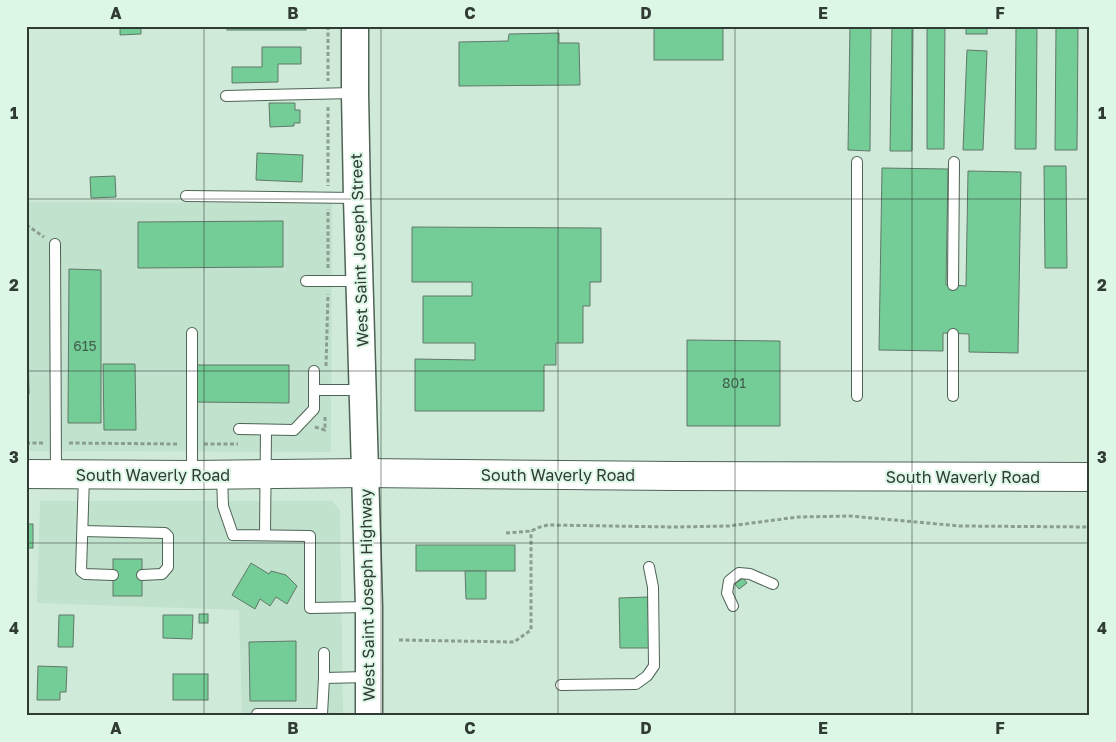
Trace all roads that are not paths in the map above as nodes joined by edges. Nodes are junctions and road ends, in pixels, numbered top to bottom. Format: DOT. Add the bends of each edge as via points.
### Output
graph roads {
  1 [pos="355,26"];
  2 [pos="355,93"];
  3 [pos="226,96"];
  4 [pos="857,162"];
  5 [pos="954,162"];
  6 [pos="186,196"];
  7 [pos="357,198"];
  8 [pos="55,244"];
  9 [pos="306,280"];
  10 [pos="359,281"];
  11 [pos="953,286"];
  12 [pos="192,333"];
  13 [pos="953,334"];
  14 [pos="314,371"];
  15 [pos="314,390"];
  16 [pos="364,390"];
  17 [pos="857,396"];
  18 [pos="953,396"];
  19 [pos="239,430"];
  20 [pos="266,430"];
  21 [pos="366,473"];
  22 [pos="26,474"];
  23 [pos="56,474"];
  24 [pos="266,474"];
  25 [pos="84,475"];
  26 [pos="192,475"];
  27 [pos="222,475"];
  28 [pos="1090,477"];
  29 [pos="83,531"];
  30 [pos="266,535"];
  31 [pos="649,567"];
  32 [pos="113,575"];
  33 [pos="142,575"];
  34 [pos="773,584"];
  35 [pos="733,606"];
  36 [pos="369,607"];
  37 [pos="324,654"];
  38 [pos="369,677"];
  39 [pos="324,678"];
  40 [pos="561,685"];
  41 [pos="257,714"];
  42 [pos="369,716"];
  1 -- 2 [label="street, West Saint Joseph Street"];
  2 -- 3 [label="lane"];
  2 -- 7 [label="street, West Saint Joseph Street"];
  4 -- 17 [label="lane"];
  5 -- 11 [label="lane"];
  6 -- 7 [label="lane"];
  7 -- 10 [label="street, West Saint Joseph Street"];
  8 -- 23 [label="lane"];
  9 -- 10 [label="lane"];
  10 -- 16 [label="street, West Saint Joseph Street"];
  12 -- 26 [label="lane"];
  13 -- 18 [label="lane"];
  14 -- 15 [label="lane"];
  15 -- 16 [label="lane"];
  15 -- 20 [label="lane" via="314,409 294,430"];
  16 -- 21 [label="street, West Saint Joseph Street"];
  19 -- 20 [label="lane"];
  20 -- 24 [label="lane"];
  21 -- 24 [label="main road, South Waverly Road"];
  21 -- 28 [label="main road, South Waverly Road"];
  21 -- 36 [label="street, West Saint Joseph Highway"];
  22 -- 23 [label="main road, South Waverly Road"];
  23 -- 25 [label="main road, South Waverly Road"];
  24 -- 27 [label="main road, South Waverly Road"];
  24 -- 30 [label="lane"];
  25 -- 26 [label="main road, South Waverly Road"];
  25 -- 29 [label="lane"];
  26 -- 27 [label="main road, South Waverly Road"];
  27 -- 30 [label="lane" via="223,506 233,535"];
  29 -- 32 [label="lane" via="81,571"];
  29 -- 33 [label="lane" via="165,532 168,536 168,568 162,574"];
  30 -- 36 [label="lane" via="310,536 310,608"];
  31 -- 40 [label="lane" via="653,587 654,666 647,676 636,684"];
  34 -- 35 [label="lane" via="750,574 738,573 729,581 727,593"];
  36 -- 38 [label="street, West Saint Joseph Highway"];
  37 -- 39 [label="lane"];
  38 -- 39 [label="lane"];
  38 -- 42 [label="street, West Saint Joseph Highway"];
  39 -- 41 [label="lane" via="322,714"];
}
